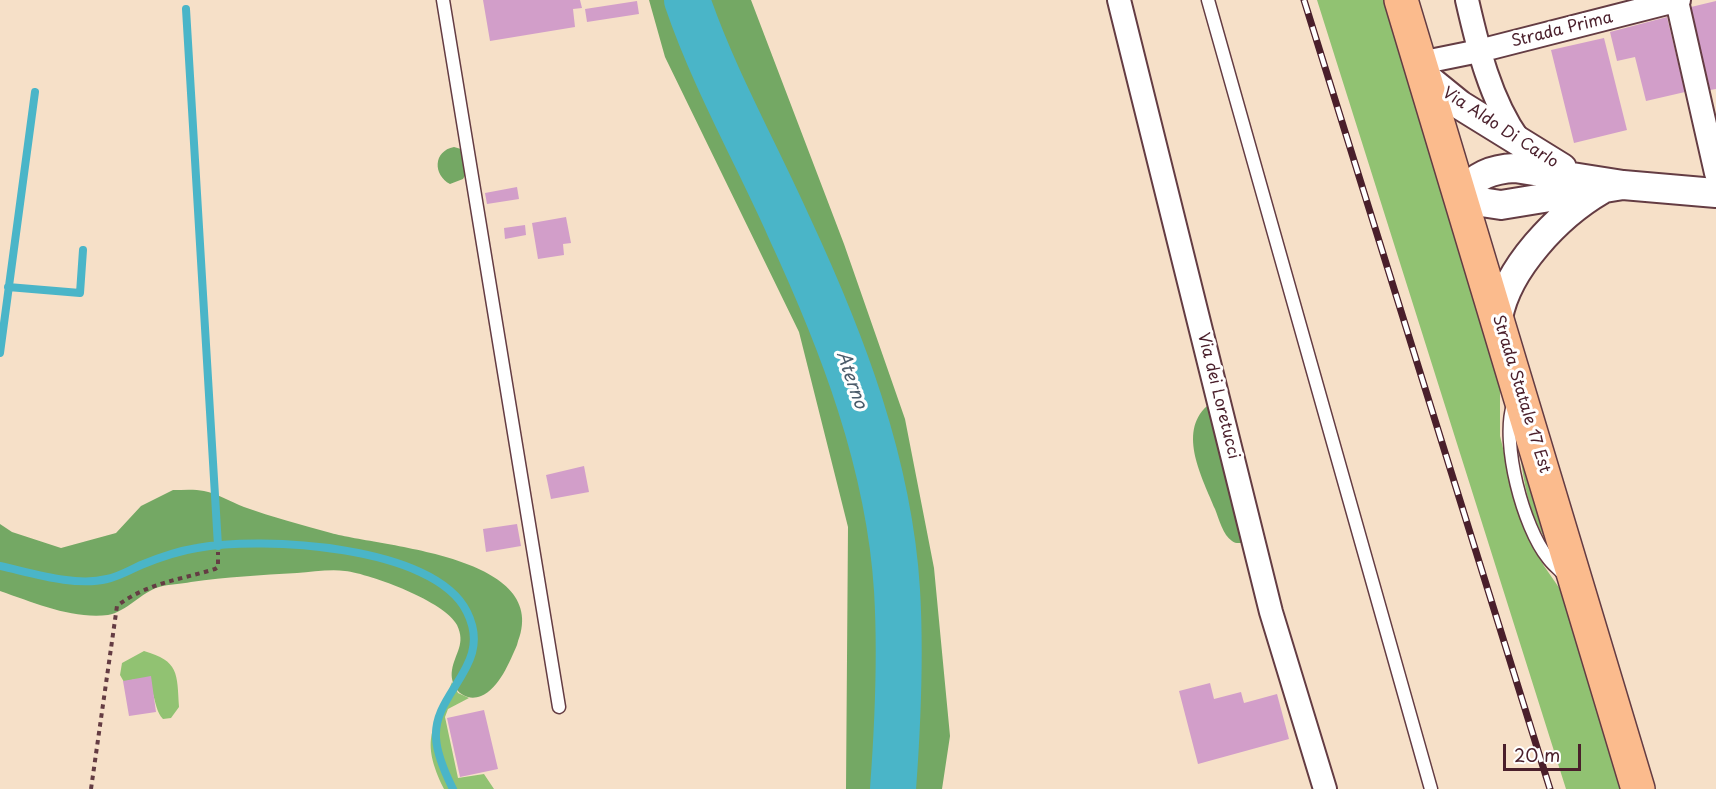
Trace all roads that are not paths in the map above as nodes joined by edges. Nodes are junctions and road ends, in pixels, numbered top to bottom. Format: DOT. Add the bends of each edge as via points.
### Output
graph roads {
  1 [pos="443,0"];
  2 [pos="1119,0"];
  3 [pos="1208,0"];
  4 [pos="1401,0"];
  5 [pos="1467,0"];
  6 [pos="1678,0"];
  7 [pos="1479,51"];
  8 [pos="1422,69"];
  9 [pos="1521,144"];
  10 [pos="1716,173"];
  11 [pos="1580,176"];
  12 [pos="1615,186"];
  13 [pos="1716,192"];
  14 [pos="1460,194"];
  15 [pos="1498,318"];
  16 [pos="560,707"];
  17 [pos="1325,789"];
  18 [pos="1431,789"];
  19 [pos="1638,789"];
  1 -- 16 [label="lane"];
  2 -- 17 [label="street, Via dei Loretucci" via="1272,612"];
  3 -- 18 [label="lane"];
  4 -- 8 [label="main road, Strada Statale 17 Est"];
  5 -- 7 [label="street"];
  6 -- 7 [label="street, Strada Prima"];
  6 -- 10 [label="street"];
  7 -- 8 [label="street, Strada Prima"];
  7 -- 9 [label="street" via="1500,108"];
  8 -- 9 [label="street, Via Aldo Di Carlo" via="1460,105"];
  8 -- 14 [label="main road, Strada Statale 17 Est"];
  9 -- 11 [label="street, Via Aldo Di Carlo"];
  11 -- 12 [label="street, Via Aldo Di Carlo"];
  11 -- 14 [label="street, Via Aldo Di Carlo" via="1523,167 1503,168 1480,176"];
  12 -- 13 [label="street, Via Aldo Di Carlo"];
  12 -- 14 [label="street, Via Aldo Di Carlo" via="1501,204"];
  12 -- 15 [label="street" via="1565,217 1526,258 1508,287"];
  14 -- 15 [label="main road, Strada Statale 17 Est"];
  15 -- 19 [label="main road, Strada Statale 17 Est"];
}
